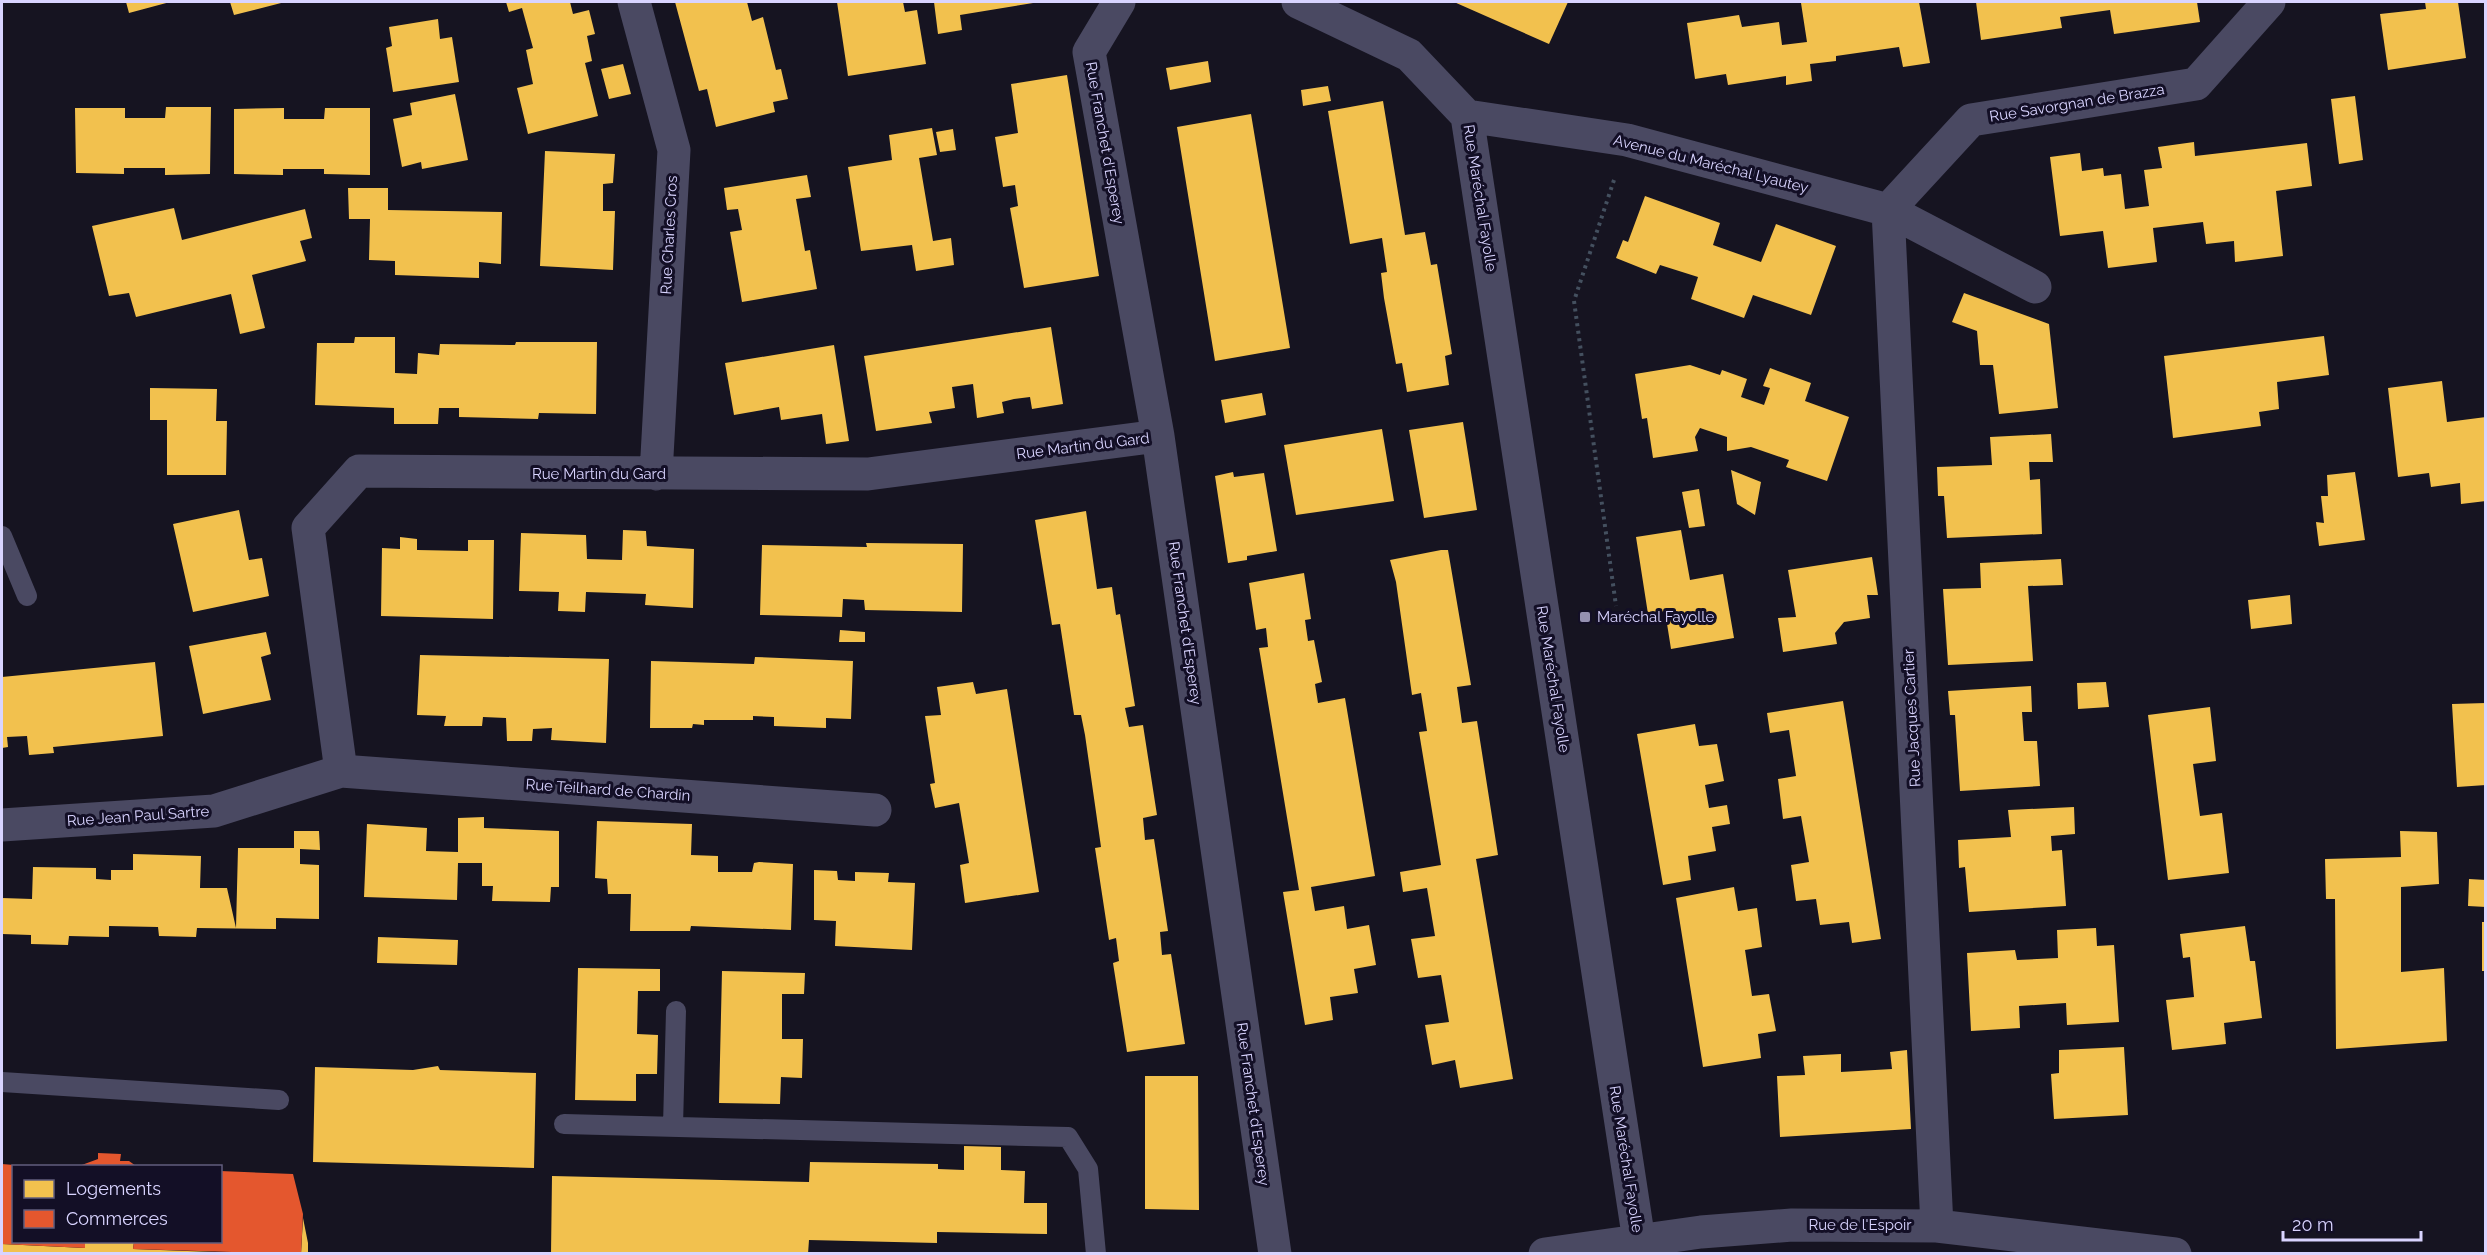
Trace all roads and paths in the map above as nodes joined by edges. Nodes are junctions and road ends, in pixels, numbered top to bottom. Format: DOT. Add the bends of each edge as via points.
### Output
graph roads {
  1 [pos="634,2"];
  2 [pos="1119,2"];
  3 [pos="1298,2"];
  4 [pos="2269,2"];
  5 [pos="1467,116"];
  6 [pos="1615,176"];
  7 [pos="1888,210"];
  8 [pos="2035,287"];
  9 [pos="1158,436"];
  10 [pos="656,474"];
  11 [pos="2,536"];
  12 [pos="27,596"];
  13 [pos="1616,606"];
  14 [pos="341,771"];
  15 [pos="875,810"];
  16 [pos="2,825"];
  17 [pos="676,1011"];
  18 [pos="2,1082"];
  19 [pos="279,1100"];
  20 [pos="564,1124"];
  21 [pos="673,1126"];
  22 [pos="1937,1226"];
  23 [pos="1639,1241"];
  24 [pos="1603,1250"];
  25 [pos="2165,1253"];
  26 [pos="1096,1254"];
  27 [pos="1275,1254"];
  28 [pos="1545,1254"];
  1 -- 10 [label="street, Rue Charles Cros" via="674,150"];
  2 -- 9 [label="street, Rue Franchet d'Esperey" via="1089,52"];
  3 -- 5 [label="street" via="1409,55"];
  4 -- 7 [label="street, Rue Savorgnan de Brazza" via="2196,84 1971,120"];
  5 -- 7 [label="street, Avenue du Maréchal Lyautey" via="1627,140"];
  5 -- 23 [label="street, Rue Maréchal Fayolle"];
  6 -- 13 [label="path" via="1574,301"];
  7 -- 8 [label="street, Avenue du Maréchal Lyautey"];
  7 -- 22 [label="street, Rue Jacques Cartier"];
  9 -- 10 [label="street, Rue Martin du Gard" via="868,474"];
  9 -- 27 [label="street, Rue Franchet d'Esperey"];
  10 -- 14 [label="street, Rue Martin du Gard" via="359,471 308,528"];
  11 -- 12 [label="lane"];
  14 -- 15 [label="street, Rue Teilhard de Chardin"];
  14 -- 16 [label="street, Rue Jean Paul Sartre" via="214,811"];
  17 -- 21 [label="lane"];
  18 -- 19 [label="lane"];
  20 -- 21 [label="lane"];
  21 -- 26 [label="lane" via="1068,1137 1088,1169"];
  22 -- 23 [label="street, Rue de l'Espoir" via="1792,1225"];
  22 -- 25 [label="street, Rue de l'Espoir"];
  23 -- 24 [label="street, Rue de l'Espoir"];
  24 -- 28 [label="street, Rue de l'Espoir"];
}
